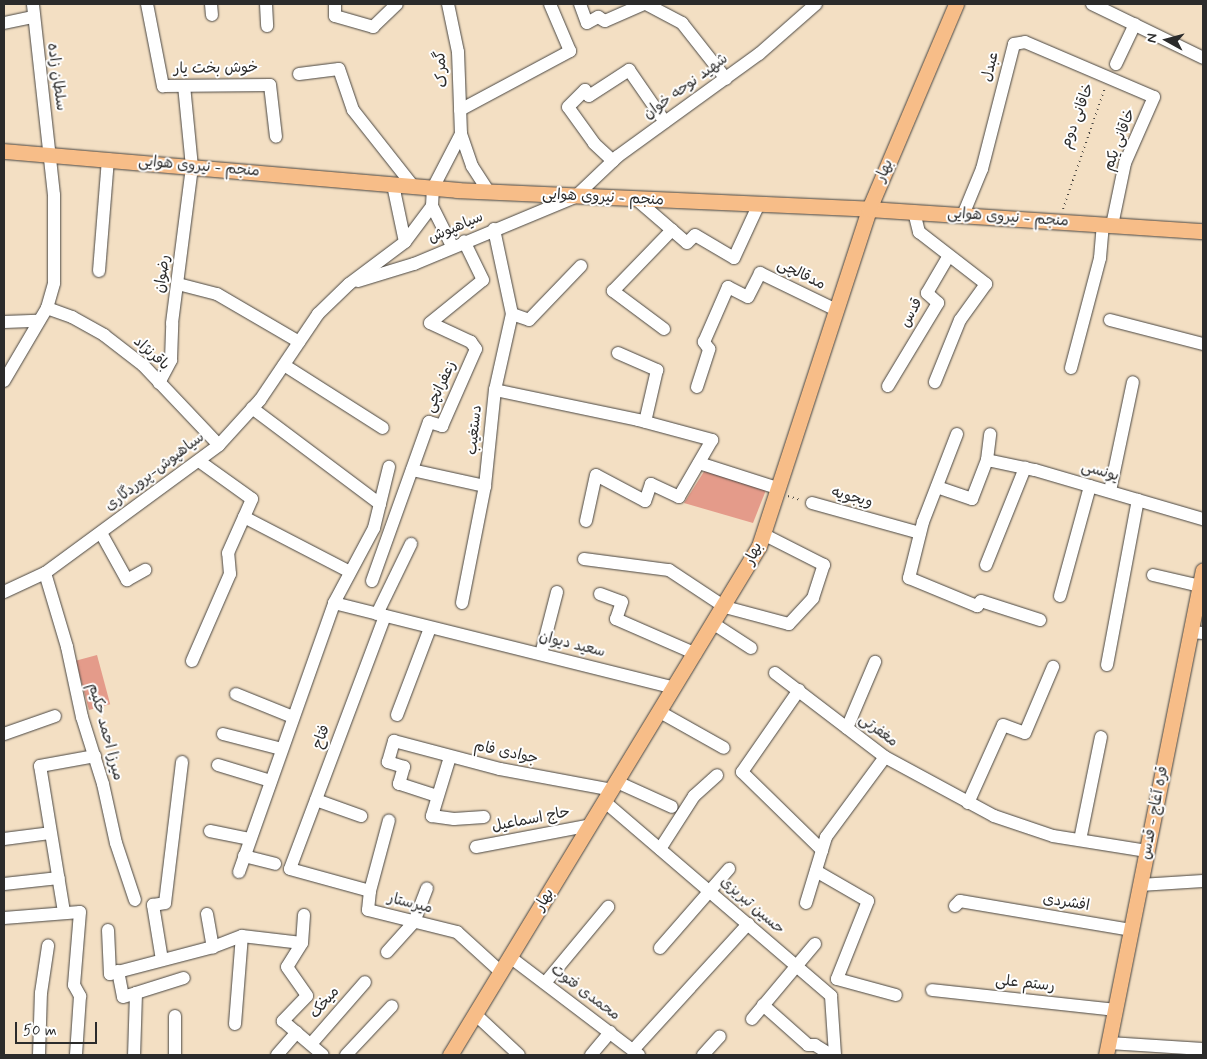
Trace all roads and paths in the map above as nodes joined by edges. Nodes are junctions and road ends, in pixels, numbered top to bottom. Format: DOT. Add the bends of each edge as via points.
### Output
graph roads {
  1 [pos="33,4"];
  2 [pos="147,4"];
  3 [pos="266,4"];
  4 [pos="336,4"];
  5 [pos="397,4"];
  6 [pos="448,4"];
  7 [pos="550,4"];
  8 [pos="580,4"];
  9 [pos="645,4"];
  10 [pos="816,4"];
  11 [pos="956,4"];
  12 [pos="1092,4"];
  13 [pos="1116,9"];
  14 [pos="33,17"];
  15 [pos="4,23"];
  16 [pos="1134,24"];
  17 [pos="267,26"];
  18 [pos="1203,58"];
  19 [pos="1116,64"];
  20 [pos="298,74"];
  21 [pos="726,78"];
  22 [pos="1110,78"];
  23 [pos="184,86"];
  24 [pos="1154,97"];
  25 [pos="460,110"];
  26 [pos="665,122"];
  27 [pos="461,134"];
  28 [pos="276,137"];
  29 [pos="4,151"];
  30 [pos="51,155"];
  31 [pos="108,159"];
  32 [pos="613,161"];
  33 [pos="192,167"];
  34 [pos="393,185"];
  35 [pos="413,186"];
  36 [pos="433,188"];
  37 [pos="489,192"];
  38 [pos="575,197"];
  39 [pos="636,199"];
  40 [pos="759,204"];
  41 [pos="432,206"];
  42 [pos="869,209"];
  43 [pos="914,212"];
  44 [pos="963,215"];
  45 [pos="1060,221"];
  46 [pos="1107,224"];
  47 [pos="494,229"];
  48 [pos="672,230"];
  49 [pos="1203,231"];
  50 [pos="405,242"];
  51 [pos="458,244"];
  52 [pos="948,257"];
  53 [pos="581,266"];
  54 [pos="99,270"];
  55 [pos="178,284"];
  56 [pos="349,284"];
  57 [pos="46,308"];
  58 [pos="834,309"];
  59 [pos="512,314"];
  60 [pos="1110,320"];
  61 [pos="38,321"];
  62 [pos="4,322"];
  63 [pos="664,330"];
  64 [pos="299,342"];
  65 [pos="1203,344"];
  66 [pos="618,353"];
  67 [pos="284,365"];
  68 [pos="1071,368"];
  69 [pos="4,381"];
  70 [pos="935,382"];
  71 [pos="1133,382"];
  72 [pos="159,383"];
  73 [pos="888,386"];
  74 [pos="697,387"];
  75 [pos="495,390"];
  76 [pos="252,408"];
  77 [pos="645,422"];
  78 [pos="383,428"];
  79 [pos="957,434"];
  80 [pos="990,434"];
  81 [pos="218,445"];
  82 [pos="987,460"];
  83 [pos="199,461"];
  84 [pos="699,463"];
  85 [pos="389,467"];
  86 [pos="1025,468"];
  87 [pos="412,470"];
  88 [pos="485,486"];
  89 [pos="1090,486"];
  90 [pos="937,487"];
  91 [pos="777,491"];
  92 [pos="1110,491"];
  93 [pos="1138,500"];
  94 [pos="380,504"];
  95 [pos="812,504"];
  96 [pos="244,517"];
  97 [pos="1203,519"];
  98 [pos="586,520"];
  99 [pos="101,533"];
  100 [pos="920,533"];
  101 [pos="763,534"];
  102 [pos="411,544"];
  103 [pos="584,559"];
  104 [pos="986,565"];
  105 [pos="145,570"];
  106 [pos="350,572"];
  107 [pos="45,573"];
  108 [pos="1153,575"];
  109 [pos="1202,578"];
  110 [pos="372,581"];
  111 [pos="4,592"];
  112 [pos="557,592"];
  113 [pos="600,594"];
  114 [pos="1060,596"];
  115 [pos="334,602"];
  116 [pos="462,603"];
  117 [pos="725,607"];
  118 [pos="381,615"];
  119 [pos="1040,620"];
  120 [pos="714,624"];
  121 [pos="430,628"];
  122 [pos="1197,633"];
  123 [pos="751,648"];
  124 [pos="541,654"];
  125 [pos="696,654"];
  126 [pos="192,661"];
  127 [pos="875,662"];
  128 [pos="1107,666"];
  129 [pos="1053,667"];
  130 [pos="775,673"];
  131 [pos="675,688"];
  132 [pos="799,690"];
  133 [pos="236,694"];
  134 [pos="660,712"];
  135 [pos="397,715"];
  136 [pos="55,716"];
  137 [pos="293,717"];
  138 [pos="847,728"];
  139 [pos="4,734"];
  140 [pos="223,734"];
  141 [pos="1101,737"];
  142 [pos="282,748"];
  143 [pos="724,748"];
  144 [pos="95,756"];
  145 [pos="450,757"];
  146 [pos="885,757"];
  147 [pos="182,762"];
  148 [pos="218,765"];
  149 [pos="717,775"];
  150 [pos="271,781"];
  151 [pos="612,791"];
  152 [pos="437,796"];
  153 [pos="316,800"];
  154 [pos="968,803"];
  155 [pos="672,806"];
  156 [pos="361,816"];
  157 [pos="484,817"];
  158 [pos="389,820"];
  159 [pos="591,825"];
  160 [pos="210,832"];
  161 [pos="50,833"];
  162 [pos="4,839"];
  163 [pos="250,840"];
  164 [pos="1080,840"];
  165 [pos="476,847"];
  166 [pos="660,849"];
  167 [pos="822,850"];
  168 [pos="1147,851"];
  169 [pos="244,856"];
  170 [pos="275,864"];
  171 [pos="290,869"];
  172 [pos="729,869"];
  173 [pos="816,871"];
  174 [pos="239,872"];
  175 [pos="59,878"];
  176 [pos="1203,881"];
  177 [pos="4,884"];
  178 [pos="1140,885"];
  179 [pos="427,888"];
  180 [pos="370,891"];
  181 [pos="709,891"];
  182 [pos="135,900"];
  183 [pos="806,903"];
  184 [pos="954,906"];
  185 [pos="608,907"];
  186 [pos="64,912"];
  187 [pos="207,914"];
  188 [pos="304,915"];
  189 [pos="4,918"];
  190 [pos="414,922"];
  191 [pos="748,924"];
  192 [pos="108,930"];
  193 [pos="1131,930"];
  194 [pos="242,936"];
  195 [pos="302,943"];
  196 [pos="815,944"];
  197 [pos="48,946"];
  198 [pos="213,947"];
  199 [pos="660,948"];
  200 [pos="387,952"];
  201 [pos="510,957"];
  202 [pos="162,960"];
  203 [pos="795,965"];
  204 [pos="118,971"];
  205 [pos="501,972"];
  206 [pos="184,978"];
  207 [pos="365,982"];
  208 [pos="545,983"];
  209 [pos="932,990"];
  210 [pos="136,993"];
  211 [pos="896,995"];
  212 [pos="763,1005"];
  213 [pos="392,1006"];
  214 [pos="1115,1010"];
  215 [pos="475,1014"];
  216 [pos="176,1016"];
  217 [pos="752,1019"];
  218 [pos="235,1024"];
  219 [pos="297,1032"];
  220 [pos="610,1032"];
  221 [pos="720,1036"];
  222 [pos="311,1044"];
  223 [pos="1108,1049"];
  224 [pos="1203,1049"];
  225 [pos="636,1053"];
  226 [pos="39,1055"];
  227 [pos="76,1055"];
  228 [pos="134,1055"];
  229 [pos="175,1055"];
  230 [pos="277,1055"];
  231 [pos="323,1055"];
  232 [pos="346,1055"];
  233 [pos="450,1055"];
  234 [pos="519,1055"];
  235 [pos="591,1055"];
  236 [pos="702,1055"];
  237 [pos="833,1055"];
  1 -- 14 [label="street, سلطان زاده"];
  2 -- 23 [label="street, خوش بخت یار" via="163,86"];
  3 -- 17 [label="street"];
  4 -- 5 [label="street" via="335,16 372,27"];
  6 -- 25 [label="street, گمرک" via="458,52"];
  7 -- 25 [label="street" via="570,51"];
  8 -- 9 [label="street" via="588,23 598,17 605,21"];
  9 -- 21 [label="street" via="682,23"];
  10 -- 21 [label="street, شهید نوحه خوان"];
  11 -- 42 [label="main road, بهار"];
  12 -- 13 [label="street"];
  13 -- 16 [label="street"];
  14 -- 15 [label="street"];
  14 -- 30 [label="street, سلطان زاده"];
  16 -- 18 [label="street"];
  16 -- 19 [label="street"];
  20 -- 35 [label="street" via="339,69 353,110"];
  21 -- 26 [label="street, شهید نوحه خوان"];
  22 -- 24 [label="street, عبدل"];
  22 -- 44 [label="street, عبدل" via="1025,42 1014,44 982,169"];
  22 -- 45 [label="path, خاقانی دوم" via="1084,143"];
  23 -- 28 [label="street, خوش بخت یار" via="270,85"];
  23 -- 33 [label="street, رضوان"];
  24 -- 46 [label="street, خاقانی یکم" via="1125,163"];
  25 -- 27 [label="street, گمرک"];
  26 -- 32 [label="street, شهید نوحه خوان"];
  26 -- 32 [label="street" via="629,70 590,96 585,90 568,107 594,144"];
  27 -- 36 [label="street, گمرک"];
  27 -- 37 [label="street, گمرک" via="472,166"];
  29 -- 30 [label="main road, منجم - نیروی هوایی"];
  30 -- 31 [label="main road, منجم - نیروی هوایی"];
  30 -- 57 [label="street" via="56,239 54,284"];
  31 -- 33 [label="main road, منجم - نیروی هوایی"];
  31 -- 54 [label="street"];
  32 -- 38 [label="street, شهید نوحه خوان"];
  33 -- 34 [label="main road, منجم - نیروی هوایی"];
  33 -- 55 [label="street, رضوان"];
  34 -- 35 [label="main road, منجم - نیروی هوایی"];
  34 -- 50 [label="street"];
  35 -- 36 [label="main road, منجم - نیروی هوایی"];
  36 -- 37 [label="main road, منجم - نیروی هوایی"];
  36 -- 41 [label="street"];
  37 -- 38 [label="main road, منجم - نیروی هوایی"];
  38 -- 39 [label="main road, منجم - نیروی هوایی"];
  38 -- 47 [label="street, سیاهپوش"];
  39 -- 40 [label="main road, منجم - نیروی هوایی"];
  39 -- 48 [label="street"];
  40 -- 42 [label="main road, منجم - نیروی هوایی"];
  40 -- 48 [label="street" via="734,258 695,235 687,243"];
  41 -- 50 [label="street, سیاهپوش-پروردگاری"];
  41 -- 51 [label="street"];
  42 -- 43 [label="main road, منجم - نیروی هوایی"];
  42 -- 58 [label="main road, بهار"];
  43 -- 44 [label="main road, منجم - نیروی هوایی"];
  43 -- 52 [label="street" via="919,232"];
  44 -- 45 [label="main road, منجم - نیروی هوایی"];
  45 -- 46 [label="main road, منجم - نیروی هوایی"];
  46 -- 49 [label="main road, منجم - نیروی هوایی"];
  46 -- 68 [label="street, خاقانی یکم"];
  47 -- 51 [label="street, سیاهپوش"];
  47 -- 59 [label="street, دستغیب"];
  48 -- 63 [label="street" via="613,291"];
  50 -- 56 [label="street, سیاهپوش-پروردگاری"];
  51 -- 56 [label="street, سیاهپوش" via="414,264"];
  51 -- 87 [label="street, زعفرانچی" via="483,280 430,323 471,342 476,349 442,426 429,422"];
  52 -- 70 [label="street" via="986,284 960,320"];
  52 -- 73 [label="street, قدس" via="927,293 938,303"];
  53 -- 59 [label="street" via="529,320"];
  55 -- 64 [label="street" via="217,294"];
  55 -- 72 [label="street, رضوان" via="171,360"];
  56 -- 64 [label="street, سیاهپوش-پروردگاری" via="318,314"];
  57 -- 61 [label="street"];
  57 -- 72 [label="street, باقرنژاد" via="104,336"];
  58 -- 74 [label="street, مدقالچی" via="760,273 748,297 728,287 704,342 709,349"];
  58 -- 91 [label="main road, بهار"];
  59 -- 75 [label="street, دستغیب"];
  60 -- 65 [label="street"];
  61 -- 62 [label="street"];
  61 -- 69 [label="street"];
  64 -- 67 [label="street, سیاهپوش-پروردگاری"];
  66 -- 77 [label="street" via="657,370"];
  67 -- 76 [label="street, سیاهپوش-پروردگاری"];
  67 -- 78 [label="street"];
  71 -- 92 [label="street"];
  72 -- 81 [label="street, باقرنژاد"];
  75 -- 77 [label="street"];
  75 -- 88 [label="street, دستغیب"];
  76 -- 81 [label="street, سیاهپوش-پروردگاری"];
  76 -- 94 [label="street"];
  77 -- 84 [label="street" via="712,440"];
  79 -- 90 [label="street"];
  80 -- 82 [label="street"];
  81 -- 83 [label="street, سیاهپوش-پروردگاری"];
  82 -- 86 [label="street, یونسی"];
  82 -- 90 [label="street" via="972,499"];
  83 -- 96 [label="street" via="252,499"];
  83 -- 99 [label="street, سیاهپوش-پروردگاری"];
  84 -- 91 [label="street"];
  84 -- 98 [label="street" via="679,497 651,484 645,501 596,475"];
  85 -- 94 [label="street"];
  86 -- 89 [label="street, یونسی"];
  86 -- 104 [label="street"];
  87 -- 88 [label="street"];
  87 -- 110 [label="street, زعفرانچی"];
  88 -- 116 [label="street, دستغیب"];
  89 -- 92 [label="street, یونسی"];
  89 -- 114 [label="street"];
  90 -- 100 [label="street"];
  91 -- 95 [label="path, ویجویه"];
  91 -- 101 [label="main road, بهار"];
  92 -- 93 [label="street, یونسی"];
  93 -- 97 [label="street, یونسی"];
  93 -- 128 [label="street"];
  94 -- 106 [label="street" via="374,528"];
  95 -- 100 [label="street, ویجویه"];
  96 -- 106 [label="street"];
  96 -- 126 [label="street" via="228,553 230,574"];
  99 -- 105 [label="street" via="127,580"];
  99 -- 107 [label="street, سیاهپوش-پروردگاری"];
  100 -- 119 [label="street" via="909,578 977,606 981,601"];
  101 -- 117 [label="main road, بهار" via="751,563"];
  101 -- 117 [label="street" via="824,565 813,598 789,624"];
  102 -- 118 [label="street, فتاح"];
  103 -- 117 [label="street" via="669,570"];
  106 -- 115 [label="street"];
  107 -- 111 [label="street, سیاهپوش-پروردگاری"];
  107 -- 144 [label="street, میرزا احمد حکیم"];
  108 -- 109 [label="street"];
  109 -- 122 [label="main road, قره آغاج - قدس"];
  112 -- 124 [label="street"];
  113 -- 125 [label="street" via="622,602 616,620"];
  115 -- 118 [label="street, سعید دیوان"];
  115 -- 137 [label="street"];
  117 -- 120 [label="main road, بهار"];
  118 -- 121 [label="street, سعید دیوان"];
  118 -- 153 [label="street, فتاح"];
  120 -- 123 [label="street"];
  120 -- 125 [label="main road, بهار"];
  121 -- 124 [label="street, سعید دیوان"];
  121 -- 135 [label="street"];
  122 -- 168 [label="main road, قره آغاج - قدس"];
  124 -- 131 [label="street, سعید دیوان"];
  125 -- 131 [label="main road, بهار"];
  127 -- 138 [label="street"];
  129 -- 154 [label="street" via="1025,733 1003,725"];
  130 -- 132 [label="street, مغفرتی"];
  131 -- 134 [label="main road, بهار"];
  132 -- 138 [label="street, مغفرتی"];
  132 -- 167 [label="street" via="742,772"];
  133 -- 137 [label="street"];
  134 -- 143 [label="street"];
  134 -- 151 [label="main road, بهار"];
  136 -- 139 [label="street"];
  137 -- 142 [label="street"];
  138 -- 146 [label="street, مغفرتی"];
  140 -- 142 [label="street"];
  141 -- 164 [label="street"];
  142 -- 150 [label="street"];
  144 -- 161 [label="street" via="40,766"];
  144 -- 182 [label="street, میرزا احمد حکیم" via="116,843"];
  145 -- 151 [label="street, جوادی فام"];
  145 -- 152 [label="street"];
  145 -- 152 [label="street, جوادی فام" via="394,741 388,762 404,767 399,784"];
  146 -- 154 [label="street, مغفرتی"];
  146 -- 167 [label="street" via="826,837"];
  147 -- 202 [label="street" via="165,902 153,905"];
  148 -- 150 [label="street"];
  149 -- 166 [label="street" via="694,796"];
  150 -- 163 [label="street"];
  151 -- 155 [label="street, جوادی فام"];
  151 -- 159 [label="main road, بهار"];
  151 -- 166 [label="street, حسین تبریزی"];
  152 -- 157 [label="street" via="432,816 454,819"];
  153 -- 156 [label="street"];
  153 -- 171 [label="street, فتاح"];
  154 -- 164 [label="street, مغفرتی" via="994,816 1054,836"];
  158 -- 180 [label="street"];
  159 -- 165 [label="street, حاج اسماعیل"];
  159 -- 201 [label="main road, بهار"];
  160 -- 163 [label="street"];
  161 -- 162 [label="street"];
  161 -- 175 [label="street"];
  163 -- 169 [label="street"];
  164 -- 168 [label="street, مغفرتی"];
  166 -- 181 [label="street, حسین تبریزی"];
  167 -- 173 [label="street"];
  168 -- 178 [label="main road, قره آغاج - قدس"];
  169 -- 170 [label="street"];
  169 -- 174 [label="street"];
  171 -- 180 [label="street, میرستار"];
  172 -- 181 [label="street"];
  173 -- 183 [label="street"];
  173 -- 211 [label="street" via="868,901 837,979"];
  175 -- 177 [label="street"];
  175 -- 186 [label="street"];
  176 -- 178 [label="street"];
  178 -- 193 [label="main road, قره آغاج - قدس"];
  179 -- 190 [label="street"];
  180 -- 190 [label="street, میرستار" via="368,910"];
  181 -- 191 [label="street, حسین تبریزی"];
  181 -- 199 [label="street"];
  184 -- 193 [label="street, افشردی" via="960,901"];
  185 -- 208 [label="street"];
  186 -- 189 [label="street"];
  186 -- 227 [label="street" via="80,912 74,985 80,996"];
  187 -- 198 [label="street"];
  188 -- 195 [label="street"];
  190 -- 200 [label="street"];
  190 -- 205 [label="street, میرستار" via="457,932"];
  191 -- 203 [label="street, حسین تبریزی"];
  191 -- 225 [label="street"];
  192 -- 204 [label="street" via="110,974"];
  193 -- 214 [label="main road, قره آغاج - قدس"];
  194 -- 195 [label="street"];
  194 -- 198 [label="street"];
  194 -- 218 [label="street"];
  195 -- 219 [label="street" via="287,967 307,996 283,1021"];
  196 -- 203 [label="street"];
  197 -- 226 [label="street" via="41,993"];
  198 -- 202 [label="street"];
  201 -- 205 [label="main road, بهار"];
  201 -- 208 [label="street, محمدی فتوت"];
  202 -- 204 [label="street"];
  203 -- 212 [label="street"];
  203 -- 237 [label="street, حسین تبریزی" via="831,996"];
  204 -- 210 [label="street" via="123,997"];
  205 -- 215 [label="main road, بهار"];
  206 -- 210 [label="street"];
  207 -- 222 [label="street, میخک"];
  208 -- 220 [label="street, محمدی فتوت"];
  209 -- 214 [label="street, رستم علی"];
  210 -- 228 [label="street"];
  212 -- 217 [label="street"];
  212 -- 237 [label="street" via="808,1045 815,1045"];
  213 -- 232 [label="street"];
  214 -- 223 [label="main road, قره آغاج - قدس"];
  215 -- 233 [label="main road, بهار"];
  215 -- 234 [label="street"];
  216 -- 229 [label="street"];
  219 -- 222 [label="street"];
  219 -- 230 [label="street"];
  220 -- 225 [label="street, محمدی فتوت"];
  220 -- 235 [label="street"];
  221 -- 236 [label="street"];
  222 -- 231 [label="street"];
  223 -- 224 [label="street"];
}
